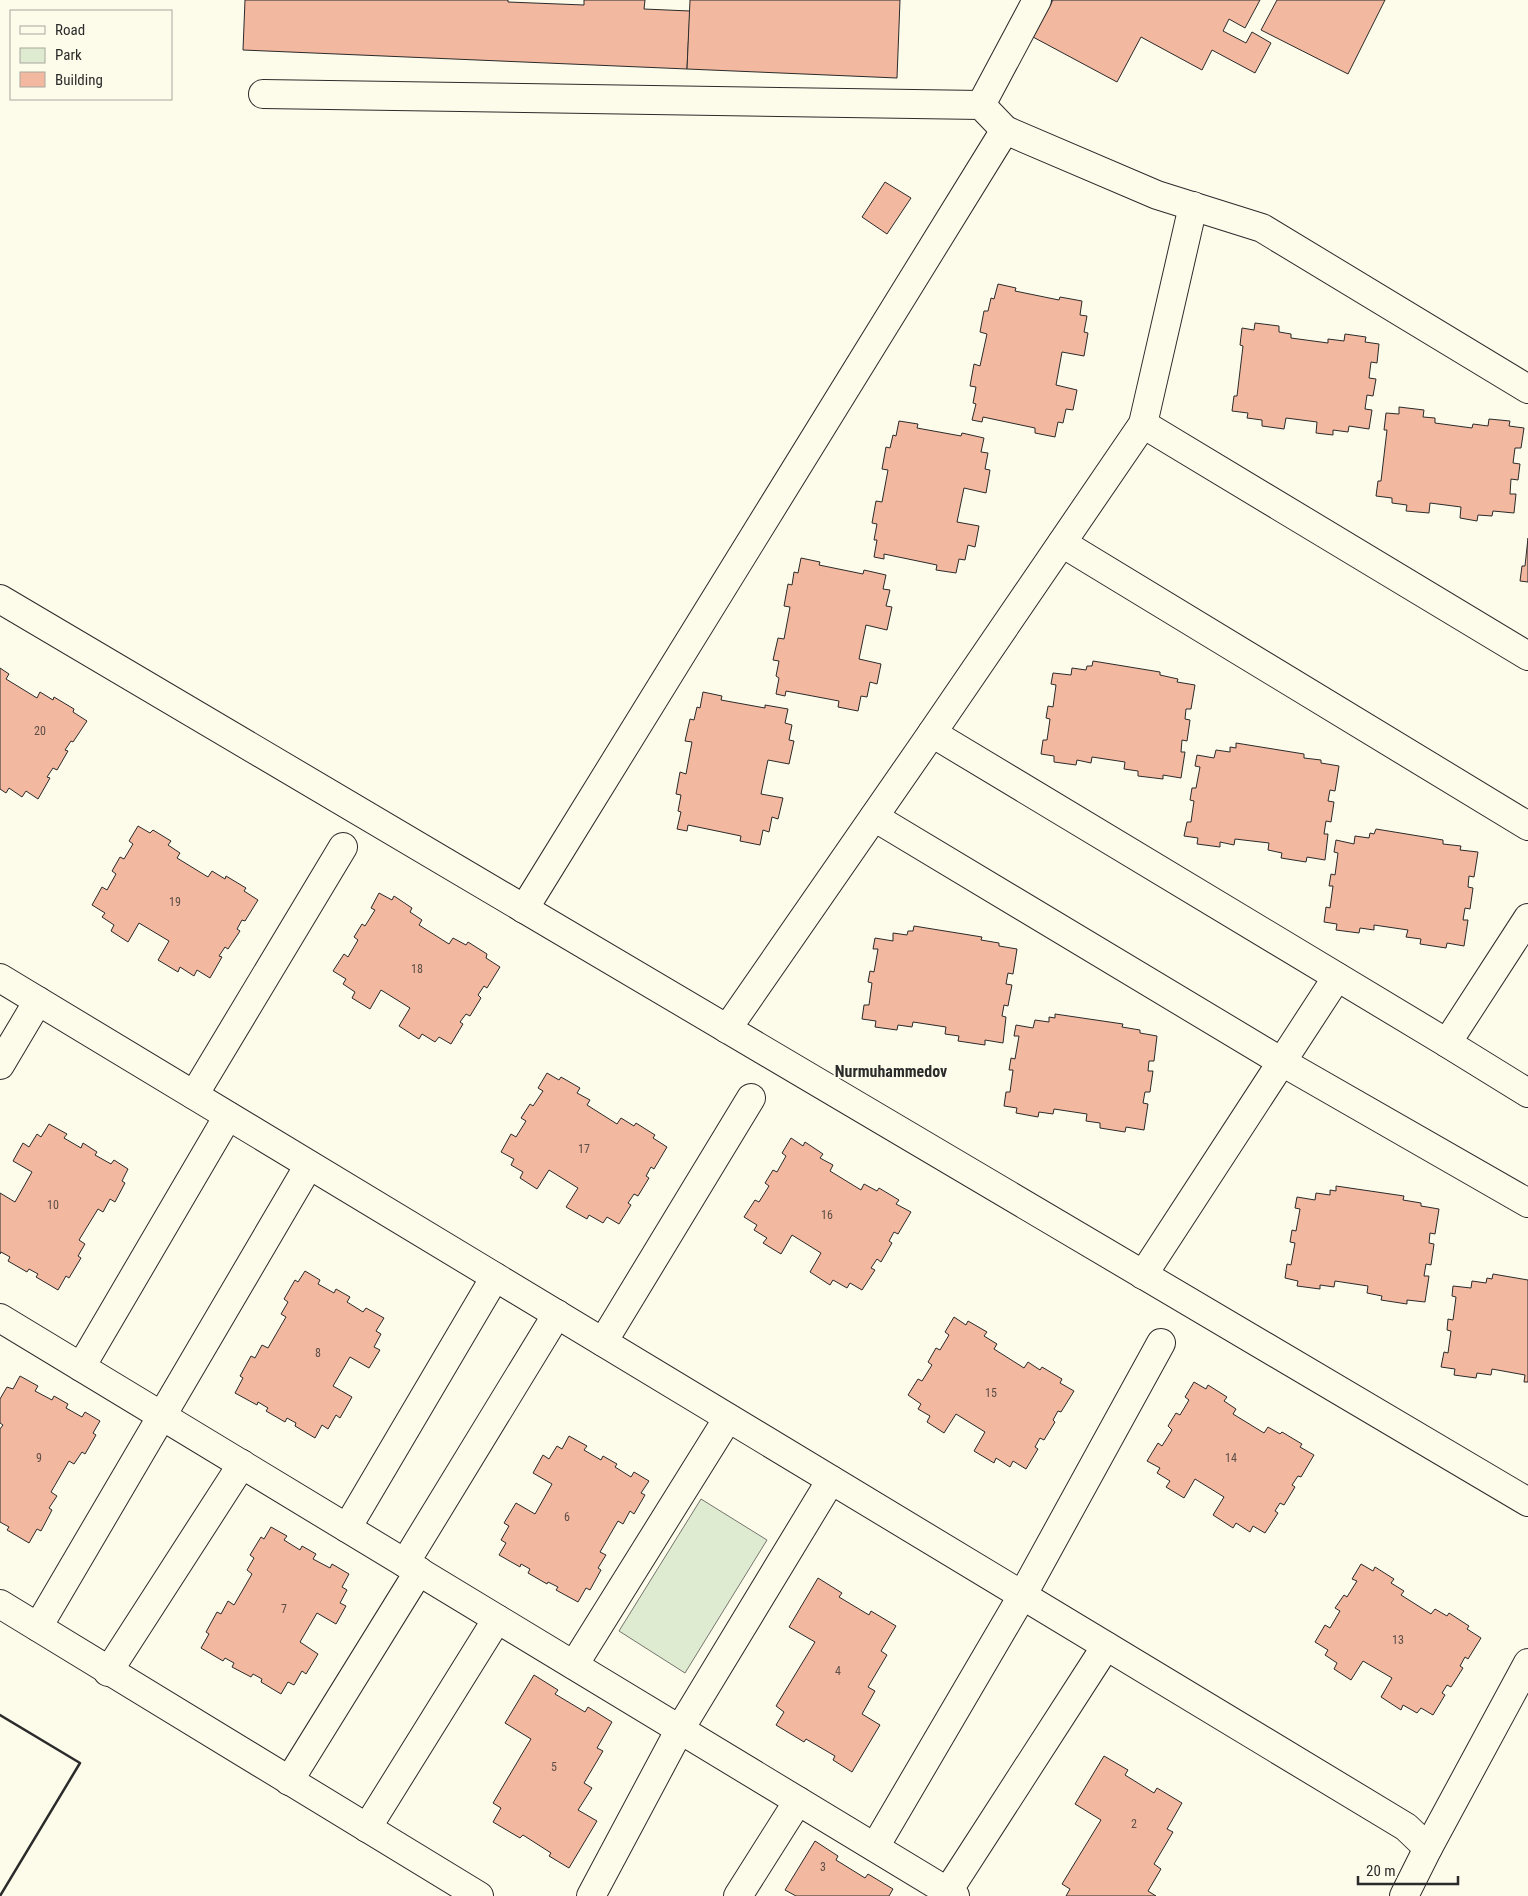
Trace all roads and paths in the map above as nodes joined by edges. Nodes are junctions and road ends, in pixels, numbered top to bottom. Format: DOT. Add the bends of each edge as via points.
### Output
graph roads {
  1 [pos="1037,0"];
  2 [pos="263,94"];
  3 [pos="981,105"];
  4 [pos="1005,130"];
  5 [pos="1193,206"];
  6 [pos="1528,389"];
  7 [pos="1143,424"];
  8 [pos="1062,542"];
  9 [pos="0,599"];
  10 [pos="1528,656"];
  11 [pos="932,733"];
  12 [pos="874,817"];
  13 [pos="1528,826"];
  14 [pos="343,847"];
  15 [pos="524,909"];
  16 [pos="1528,918"];
  17 [pos="0,978"];
  18 [pos="1337,978"];
  19 [pos="38,1001"];
  20 [pos="727,1029"];
  21 [pos="1447,1043"];
  22 [pos="1282,1062"];
  23 [pos="0,1065"];
  24 [pos="1528,1093"];
  25 [pos="194,1095"];
  26 [pos="751,1098"];
  27 [pos="228,1116"];
  28 [pos="309,1165"];
  29 [pos="1528,1203"];
  30 [pos="1143,1274"];
  31 [pos="495,1277"];
  32 [pos="557,1314"];
  33 [pos="0,1318"];
  34 [pos="603,1342"];
  35 [pos="1161,1343"];
  36 [pos="81,1368"];
  37 [pos="163,1415"];
  38 [pos="728,1418"];
  39 [pos="242,1464"];
  40 [pos="831,1480"];
  41 [pos="1528,1502"];
  42 [pos="347,1528"];
  43 [pos="412,1567"];
  44 [pos="1022,1596"];
  45 [pos="0,1604"];
  46 [pos="497,1619"];
  47 [pos="38,1627"];
  48 [pos="1106,1646"];
  49 [pos="1528,1663"];
  50 [pos="574,1665"];
  51 [pos="108,1672"];
  52 [pos="680,1729"];
  53 [pos="289,1781"];
  54 [pos="798,1801"];
  55 [pos="367,1828"];
  56 [pos="875,1847"];
  57 [pos="1428,1848"];
  58 [pos="952,1894"];
  59 [pos="479,1896"];
  60 [pos="592,1896"];
  61 [pos="738,1896"];
  62 [pos="1404,1896"];
  1 -- 3 [label="street"];
  2 -- 3 [label="street"];
  3 -- 4 [label="street"];
  4 -- 5 [label="street" via="1157,195"];
  4 -- 15 [label="street"];
  5 -- 6 [label="street" via="1262,228"];
  5 -- 7 [label="street"];
  7 -- 8 [label="street"];
  7 -- 10 [label="street"];
  8 -- 11 [label="street"];
  8 -- 13 [label="street"];
  9 -- 15 [label="street"];
  11 -- 12 [label="street"];
  11 -- 18 [label="street"];
  12 -- 20 [label="street"];
  12 -- 22 [label="street"];
  14 -- 25 [label="street"];
  15 -- 20 [label="street"];
  16 -- 21 [label="street"];
  17 -- 19 [label="street"];
  18 -- 21 [label="street"];
  18 -- 22 [label="street"];
  19 -- 23 [label="street"];
  19 -- 25 [label="street"];
  20 -- 30 [label="street"];
  21 -- 24 [label="street"];
  22 -- 29 [label="street"];
  22 -- 30 [label="street"];
  25 -- 27 [label="street"];
  26 -- 34 [label="street"];
  27 -- 28 [label="street"];
  27 -- 36 [label="street"];
  28 -- 31 [label="street"];
  28 -- 37 [label="street"];
  30 -- 41 [label="street"];
  31 -- 32 [label="street"];
  31 -- 42 [label="street"];
  32 -- 34 [label="street"];
  32 -- 43 [label="street"];
  33 -- 36 [label="street"];
  34 -- 38 [label="street"];
  35 -- 44 [label="street"];
  36 -- 37 [label="street"];
  37 -- 39 [label="street"];
  37 -- 47 [label="street"];
  38 -- 40 [label="street"];
  38 -- 50 [label="street"];
  39 -- 42 [label="street"];
  39 -- 51 [label="street"];
  40 -- 44 [label="street"];
  40 -- 52 [label="street"];
  42 -- 43 [label="street"];
  43 -- 46 [label="street"];
  43 -- 53 [label="street"];
  44 -- 48 [label="street"];
  44 -- 56 [label="street"];
  45 -- 47 [label="street"];
  46 -- 50 [label="street"];
  46 -- 55 [label="street"];
  47 -- 51 [label="street"];
  48 -- 57 [label="street" via="1406,1827"];
  48 -- 58 [label="street"];
  49 -- 57 [label="street"];
  50 -- 52 [label="street"];
  51 -- 53 [label="street"];
  52 -- 54 [label="street"];
  52 -- 60 [label="street"];
  53 -- 55 [label="street"];
  54 -- 56 [label="street"];
  54 -- 61 [label="street"];
  55 -- 59 [label="street"];
  56 -- 58 [label="street"];
  57 -- 62 [label="street"];
}
